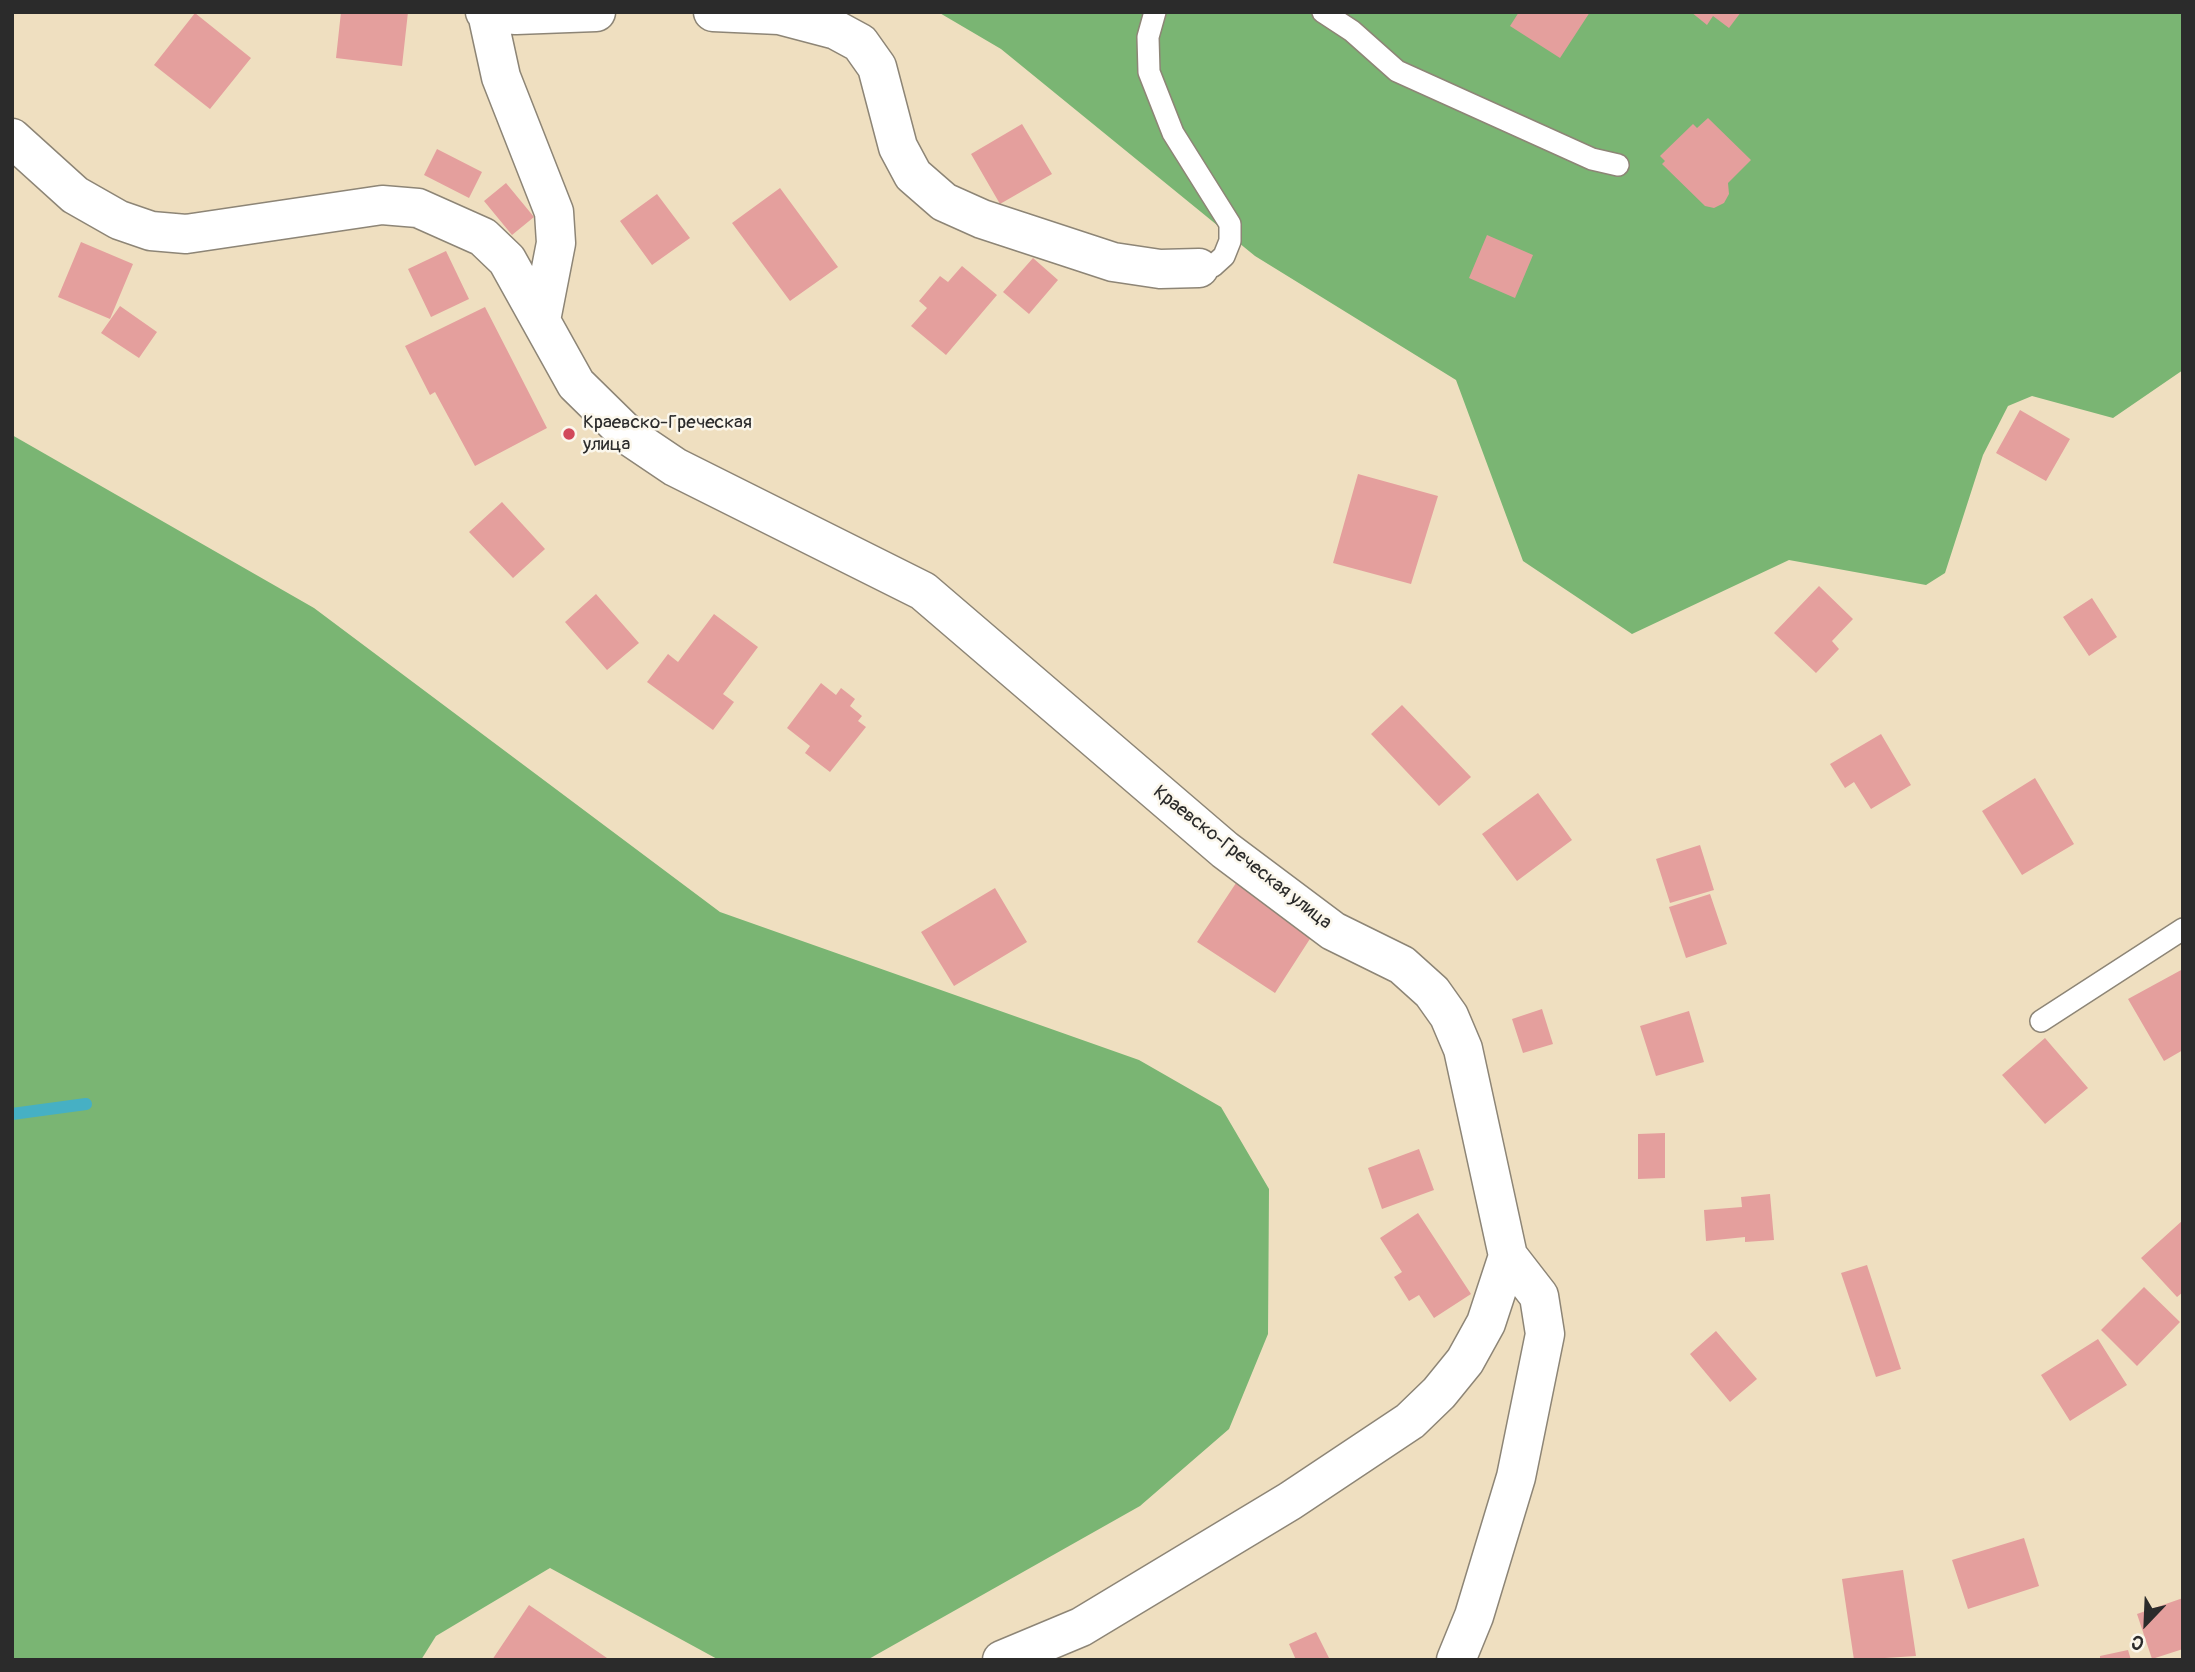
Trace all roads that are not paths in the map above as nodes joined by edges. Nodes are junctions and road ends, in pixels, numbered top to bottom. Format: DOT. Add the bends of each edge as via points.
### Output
graph roads {
  1 [pos="486,12"];
  2 [pos="596,12"];
  3 [pos="713,12"];
  4 [pos="1155,12"];
  5 [pos="1323,12"];
  6 [pos="12,138"];
  7 [pos="1618,165"];
  8 [pos="1199,268"];
  9 [pos="541,320"];
  10 [pos="2183,929"];
  11 [pos="2041,1021"];
  12 [pos="1508,1256"];
  13 [pos="1002,1660"];
  14 [pos="1456,1660"];
  1 -- 2 [label="street"];
  1 -- 9 [label="street" via="501,78 554,212 555,243"];
  3 -- 8 [label="street" via="779,15 836,30 860,43 877,66 898,147 914,175 944,202 1113,262 1160,269"];
  4 -- 8 [label="lane" via="1148,37 1149,72 1173,134 1230,224 1224,256 1213,266"];
  5 -- 7 [label="lane" via="1397,71 1592,159"];
  6 -- 9 [label="street, Краевско-Греческая улица" via="75,195 119,220 151,231 186,233 382,205 418,208 483,237 507,260"];
  9 -- 12 [label="street, Краевско-Греческая улица" via="576,384 629,436 676,467 923,591 1225,849 1333,930 1402,965 1432,992 1464,1049"];
  10 -- 11 [label="lane"];
  12 -- 13 [label="street" via="1486,1324 1465,1361 1410,1421 1290,1501 1081,1627"];
  12 -- 14 [label="street, Краевско-Греческая улица" via="1539,1296 1545,1334 1516,1477"];
}
